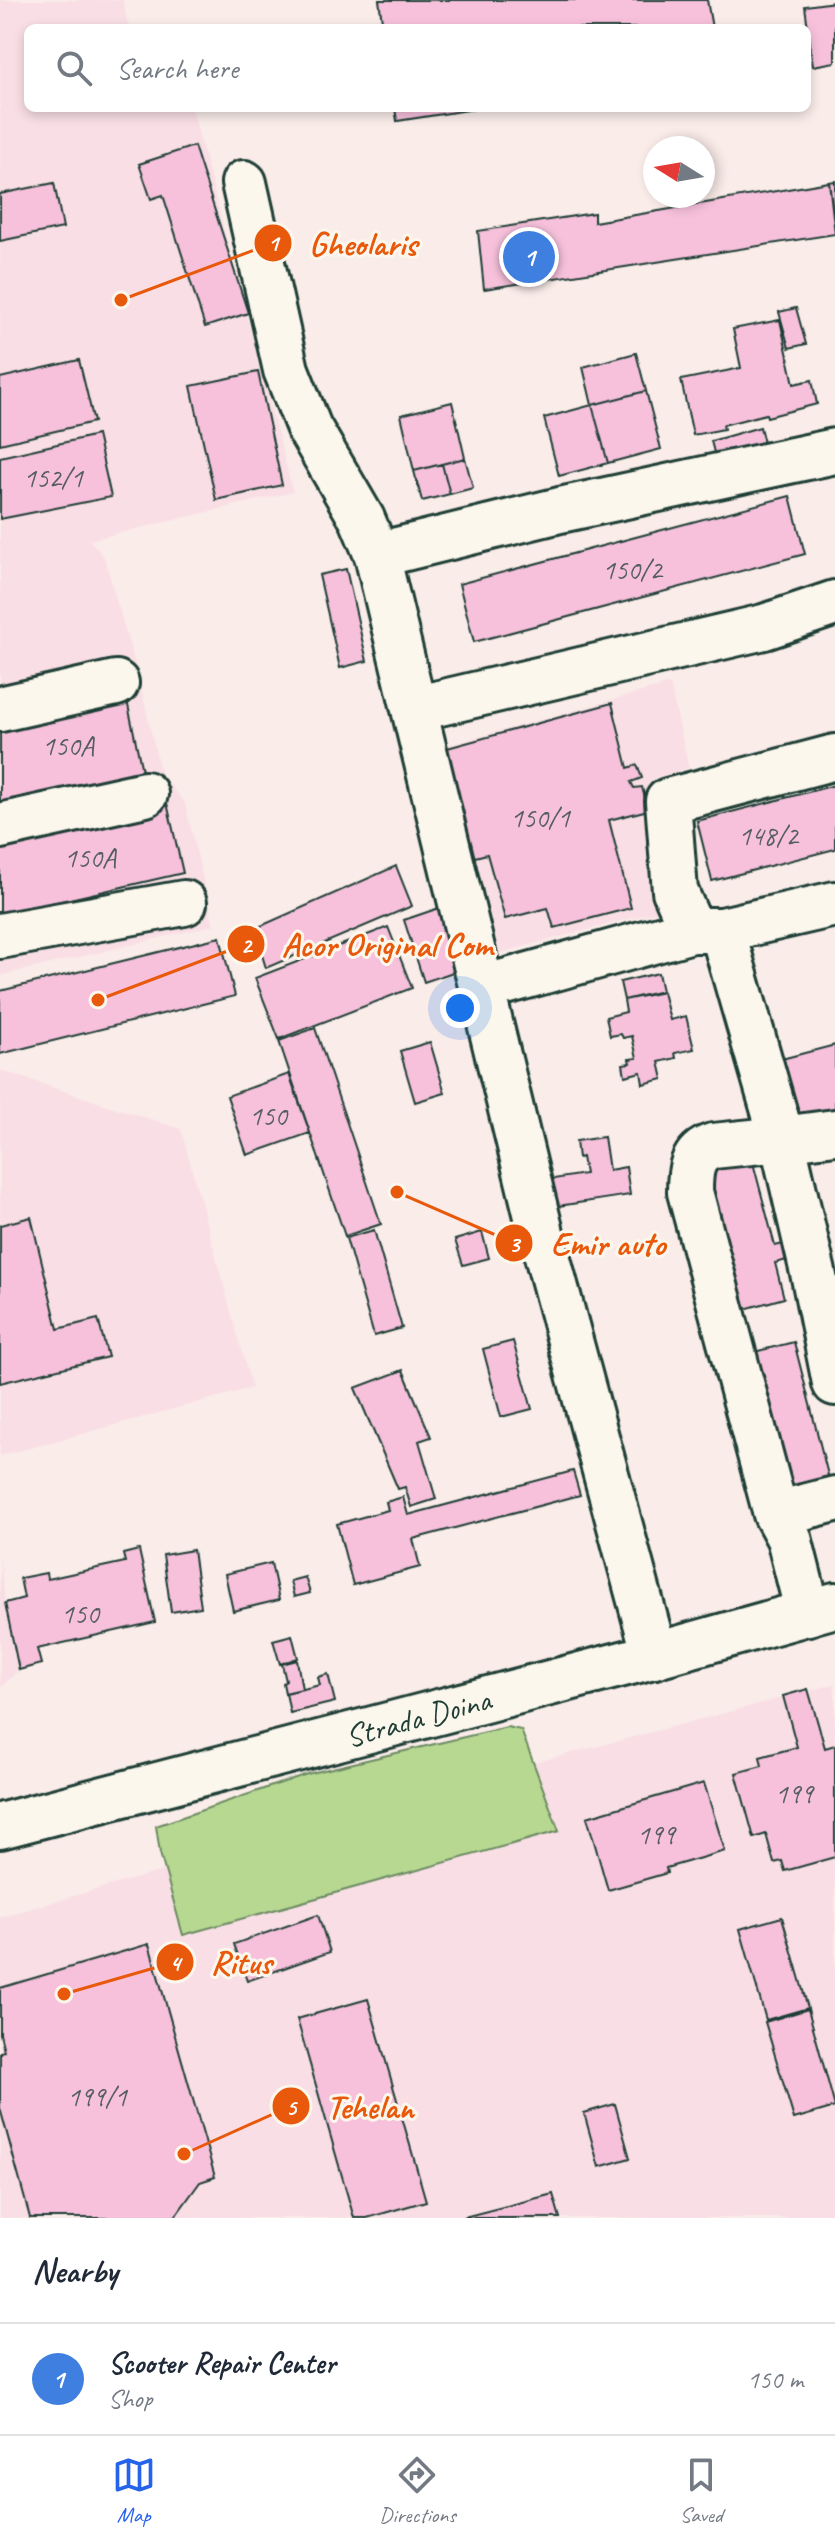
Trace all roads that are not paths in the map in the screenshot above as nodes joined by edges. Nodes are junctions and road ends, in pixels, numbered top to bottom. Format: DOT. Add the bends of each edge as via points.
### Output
graph roads {
  1 [pos="244,183"];
  2 [pos="833,462"];
  3 [pos="377,555"];
  4 [pos="835,603"];
  5 [pos="116,683"];
  6 [pos="0,709"];
  7 [pos="414,709"];
  8 [pos="835,757"];
  9 [pos="145,794"];
  10 [pos="0,826"];
  11 [pos="184,903"];
  12 [pos="835,904"];
  13 [pos="707,930"];
  14 [pos="0,936"];
  15 [pos="483,988"];
  16 [pos="835,1132"];
  17 [pos="782,1139"];
  18 [pos="835,1383"];
  19 [pos="835,1499"];
  20 [pos="776,1514"];
  21 [pos="821,1609"];
  22 [pos="655,1656"];
  23 [pos="0,1826"];
  1 -- 3 [label="main road" via="295,398"];
  2 -- 3 [label="main road" via="560,510"];
  3 -- 7 [label="main road"];
  4 -- 7 [label="main road" via="764,627"];
  5 -- 6 [label="main road"];
  7 -- 15 [label="main road"];
  8 -- 13 [label="main road" via="668,801 675,891"];
  9 -- 10 [label="main road"];
  11 -- 14 [label="main road"];
  12 -- 13 [label="main road"];
  13 -- 15 [label="main road"];
  13 -- 17 [label="main road"];
  15 -- 22 [label="main road" via="541,1233"];
  16 -- 17 [label="main road"];
  17 -- 18 [label="main road"];
  17 -- 20 [label="main road" via="702,1149 690,1177"];
  19 -- 20 [label="main road"];
  20 -- 21 [label="main road"];
  21 -- 22 [label="main road, Strada Doina"];
  22 -- 23 [label="main road, Strada Doina"];
}
